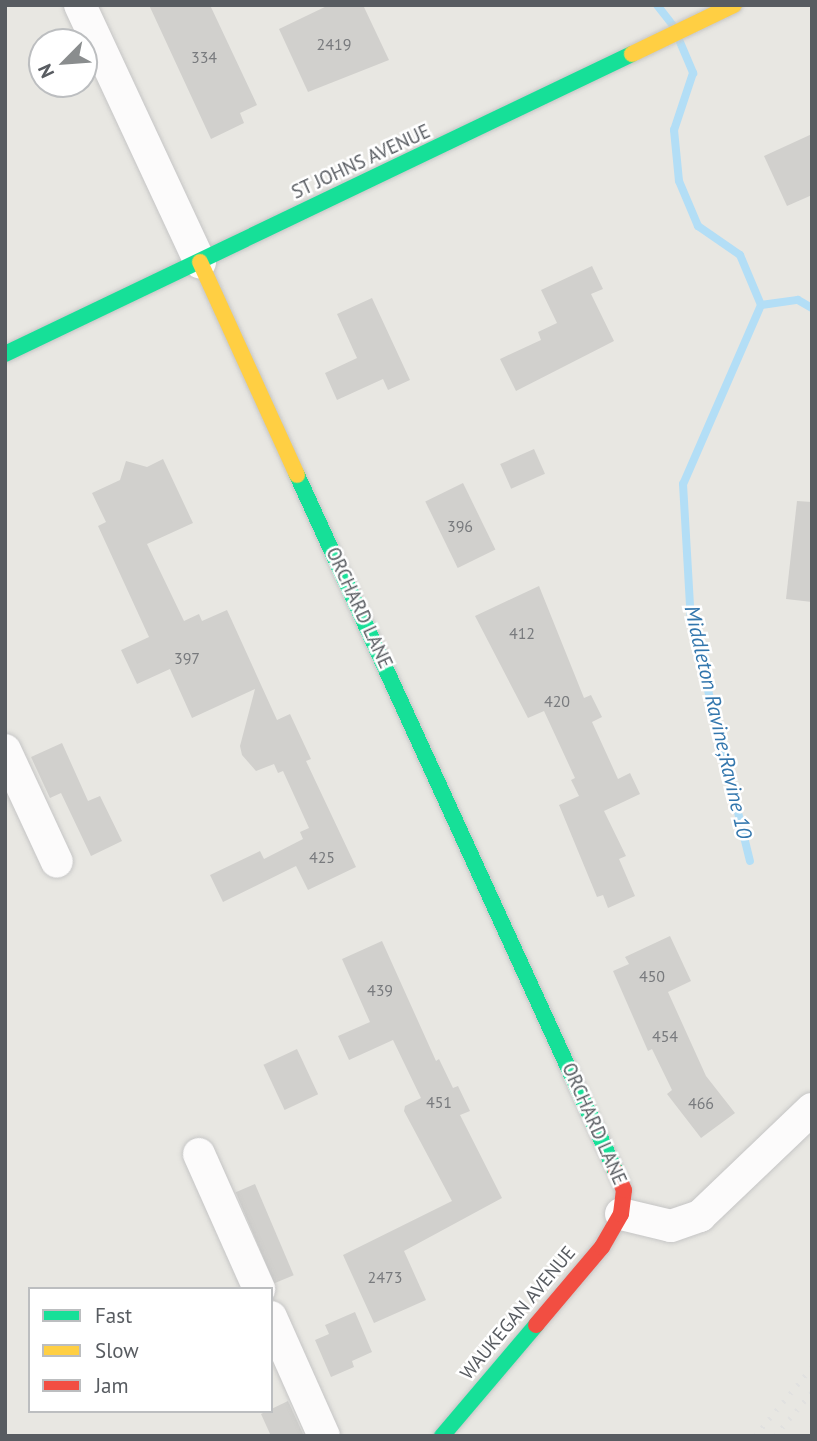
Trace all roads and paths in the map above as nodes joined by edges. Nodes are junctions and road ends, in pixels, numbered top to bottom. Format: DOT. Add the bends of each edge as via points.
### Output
graph roads {
  1 [pos="80,5"];
  2 [pos="734,5"];
  3 [pos="200,262"];
  4 [pos="5,354"];
  5 [pos="5,750"];
  6 [pos="57,862"];
  7 [pos="812,1109"];
  8 [pos="200,1154"];
  9 [pos="621,1214"];
  10 [pos="258,1287"];
  11 [pos="273,1321"];
  12 [pos="324,1436"];
  13 [pos="442,1436"];
  1 -- 3 [label="street, ORCHARD LANE"];
  2 -- 3 [label="street, ST JOHNS AVENUE"];
  3 -- 4 [label="street, ST JOHNS AVENUE"];
  3 -- 9 [label="street, ORCHARD LANE" via="625,1190"];
  5 -- 6 [label="street"];
  7 -- 9 [label="street" via="700,1216 671,1226"];
  8 -- 10 [label="street"];
  9 -- 13 [label="street, WAUKEGAN AVENUE" via="602,1247"];
  11 -- 12 [label="street"];
}
